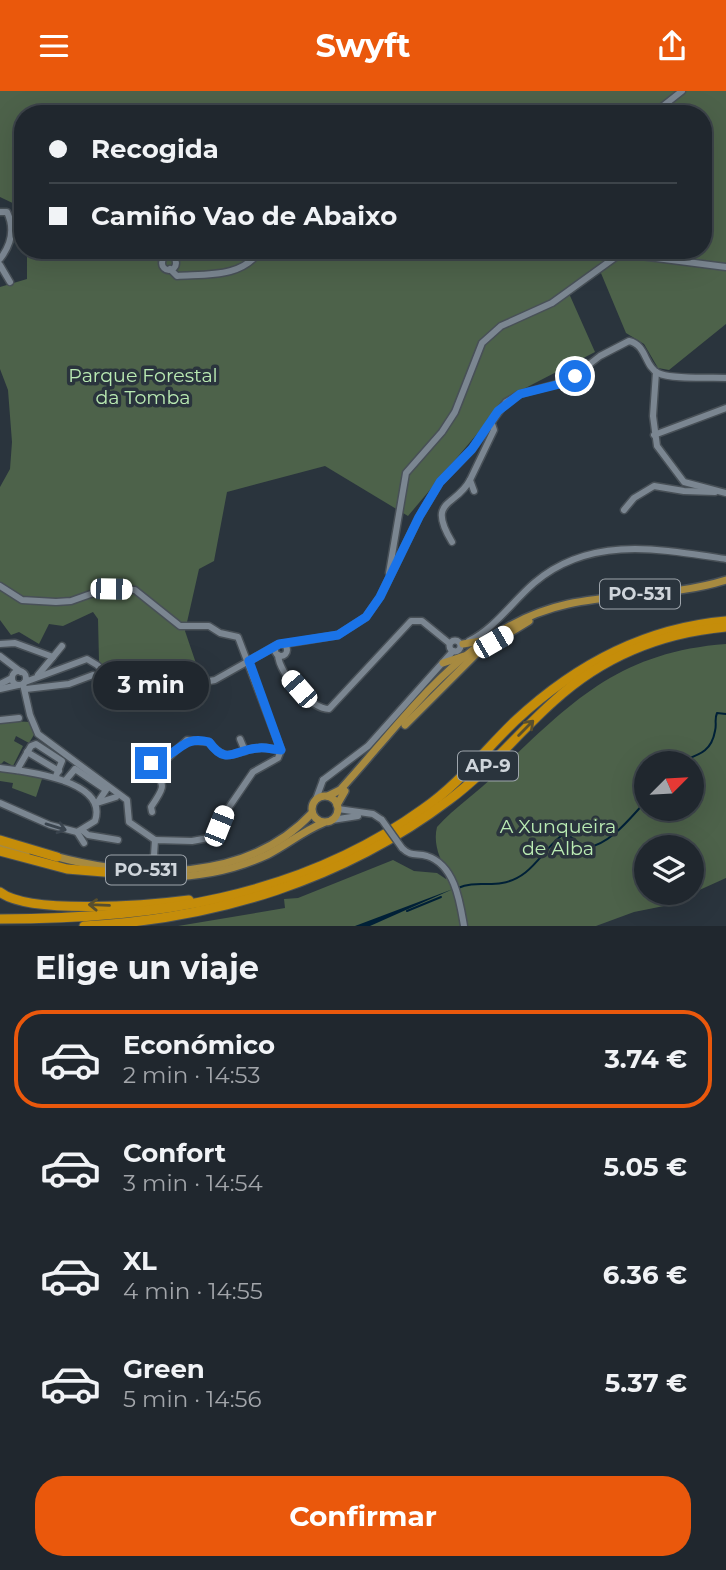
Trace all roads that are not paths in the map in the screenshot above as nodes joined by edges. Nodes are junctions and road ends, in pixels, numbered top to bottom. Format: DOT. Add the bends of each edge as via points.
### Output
graph roads {
  1 [pos="682,91"];
  2 [pos="664,105"];
  3 [pos="0,212"];
  4 [pos="0,259"];
  5 [pos="254,259"];
  6 [pos="613,259"];
  7 [pos="664,259"];
  8 [pos="0,265"];
  9 [pos="726,267"];
  10 [pos="170,269"];
  11 [pos="10,282"];
  12 [pos="656,372"];
  13 [pos="726,377"];
  14 [pos="726,408"];
  15 [pos="491,421"];
  16 [pos="654,435"];
  17 [pos="470,480"];
  18 [pos="474,491"];
  19 [pos="723,492"];
  20 [pos="624,510"];
  21 [pos="419,517"];
  22 [pos="396,536"];
  23 [pos="452,542"];
  24 [pos="393,548"];
  25 [pos="401,553"];
  26 [pos="726,553"];
  27 [pos="715,558"];
  28 [pos="726,559"];
  29 [pos="389,579"];
  30 [pos="726,581"];
  31 [pos="0,586"];
  32 [pos="726,621"];
  33 [pos="726,627"];
  34 [pos="509,633"];
  35 [pos="490,635"];
  36 [pos="449,643"];
  37 [pos="461,643"];
  38 [pos="0,644"];
  39 [pos="62,646"];
  40 [pos="279,650"];
  41 [pos="453,651"];
  42 [pos="0,656"];
  43 [pos="465,656"];
  44 [pos="53,657"];
  45 [pos="249,661"];
  46 [pos="443,663"];
  47 [pos="23,673"];
  48 [pos="41,675"];
  49 [pos="12,677"];
  50 [pos="115,683"];
  51 [pos="23,685"];
  52 [pos="0,687"];
  53 [pos="19,718"];
  54 [pos="0,720"];
  55 [pos="240,740"];
  56 [pos="281,750"];
  57 [pos="245,751"];
  58 [pos="27,752"];
  59 [pos="373,759"];
  60 [pos="0,768"];
  61 [pos="17,770"];
  62 [pos="57,774"];
  63 [pos="323,780"];
  64 [pos="65,781"];
  65 [pos="327,796"];
  66 [pos="116,797"];
  67 [pos="316,799"];
  68 [pos="0,803"];
  69 [pos="96,803"];
  70 [pos="338,807"];
  71 [pos="152,812"];
  72 [pos="312,813"];
  73 [pos="373,814"];
  74 [pos="332,820"];
  75 [pos="323,823"];
  76 [pos="80,831"];
  77 [pos="118,840"];
  78 [pos="155,840"];
  79 [pos="0,841"];
  80 [pos="84,843"];
  81 [pos="0,851"];
  82 [pos="57,857"];
  83 [pos="153,871"];
  84 [pos="128,874"];
  85 [pos="264,888"];
  86 [pos="0,892"];
  87 [pos="242,902"];
  88 [pos="0,919"];
  89 [pos="84,926"];
  90 [pos="139,926"];
  91 [pos="464,926"];
  1 -- 2 [label="street"];
  3 -- 4 [label="street" via="7,212 11,226 7,250"];
  5 -- 10 [label="street" via="238,271 177,275"];
  6 -- 22 [label="street" via="552,303 494,331 482,343 449,423 406,473"];
  7 -- 9 [label="street"];
  8 -- 11 [label="street"];
  12 -- 13 [label="street"];
  12 -- 15 [label="street" via="639,345 625,342 568,381 513,397"];
  12 -- 16 [label="street"];
  14 -- 16 [label="street"];
  15 -- 17 [label="street" via="494,430"];
  15 -- 21 [label="street" via="464,460 440,482"];
  16 -- 19 [label="street" via="684,482"];
  17 -- 18 [label="street"];
  17 -- 23 [label="street" via="443,509 444,528"];
  19 -- 20 [label="street" via="654,486"];
  21 -- 22 [label="street" via="405,535"];
  21 -- 25 [label="street"];
  22 -- 24 [label="street"];
  22 -- 25 [label="street"];
  24 -- 25 [label="street"];
  24 -- 29 [label="street"];
  25 -- 29 [label="street"];
  26 -- 27 [label="street"];
  27 -- 28 [label="street"];
  27 -- 35 [label="street" via="640,547 590,554 538,580"];
  29 -- 40 [label="street" via="374,608 358,624 328,638"];
  30 -- 34 [label="main road, PO-531" via="687,592 568,607"];
  30 -- 35 [label="main road, PO-531" via="565,605"];
  31 -- 45 [label="street" via="22,600 65,602 102,590 128,589 180,627 209,626 238,637"];
  32 -- 85 [label="highway, AP-9" via="657,633 604,656 516,720 445,793 413,816 341,858"];
  87 -- 33 [label="highway, AP-9, one-way" via="323,874 416,823 484,770 563,693 605,663 659,639"];
  34 -- 35 [label="main road"];
  34 -- 59 [label="main road, PO-531" via="464,665"];
  35 -- 37 [label="main road"];
  35 -- 43 [label="main road, PO-531"];
  36 -- 37 [label="street"];
  36 -- 40 [label="street" via="422,621 411,621 329,709 316,706 287,675"];
  36 -- 41 [label="street"];
  37 -- 41 [label="street"];
  37 -- 43 [label="main road"];
  38 -- 44 [label="street" via="15,643"];
  39 -- 44 [label="street"];
  40 -- 45 [label="street"];
  41 -- 46 [label="street"];
  42 -- 47 [label="street"];
  42 -- 49 [label="street"];
  43 -- 46 [label="main road"];
  43 -- 59 [label="main road"];
  43 -- 65 [label="main road, PO-531" via="340,790"];
  44 -- 48 [label="street"];
  45 -- 50 [label="street" via="215,680 154,692 134,693"];
  45 -- 56 [label="street"];
  46 -- 63 [label="street" via="368,747"];
  47 -- 48 [label="street"];
  47 -- 49 [label="street"];
  47 -- 51 [label="street"];
  48 -- 50 [label="street" via="86,659"];
  48 -- 51 [label="street"];
  49 -- 51 [label="street"];
  49 -- 52 [label="street"];
  50 -- 51 [label="street" via="93,675 69,684"];
  51 -- 52 [label="street"];
  51 -- 78 [label="street" via="38,734 127,800 129,822"];
  53 -- 54 [label="street"];
  55 -- 57 [label="street"];
  56 -- 57 [label="street"];
  56 -- 78 [label="street" via="275,761 253,772 214,837"];
  57 -- 71 [label="street" via="228,756 209,742 194,739 169,757 152,758 163,788"];
  58 -- 61 [label="street"];
  58 -- 62 [label="street"];
  58 -- 62 [label="street" via="36,744 62,761"];
  59 -- 70 [label="main road, PO-531" via="339,797"];
  60 -- 61 [label="street"];
  61 -- 62 [label="street"];
  62 -- 64 [label="street"];
  63 -- 65 [label="street"];
  63 -- 67 [label="street"];
  64 -- 69 [label="street"];
  64 -- 69 [label="street" via="75,769 103,787 106,790"];
  65 -- 67 [label="main road, PO-531"];
  65 -- 70 [label="main road"];
  66 -- 69 [label="street"];
  67 -- 72 [label="main road"];
  68 -- 76 [label="street, one-way" via="50,825"];
  69 -- 76 [label="street" via="94,821"];
  70 -- 73 [label="street"];
  70 -- 74 [label="main road, PO-531"];
  72 -- 75 [label="main road"];
  72 -- 83 [label="main road, PO-531" via="289,836 255,853 213,866"];
  73 -- 74 [label="street"];
  73 -- 91 [label="street, bridge" via="402,848 413,856 426,856 445,870 453,882"];
  74 -- 75 [label="main road, PO-531"];
  75 -- 84 [label="main road, PO-531" via="268,855 218,872 166,877"];
  76 -- 77 [label="street"];
  76 -- 80 [label="street"];
  78 -- 83 [label="street"];
  79 -- 82 [label="highway"];
  79 -- 84 [label="main road, PO-531" via="69,865"];
  81 -- 84 [label="highway" via="67,869"];
  82 -- 83 [label="main road, PO-531"];
  85 -- 86 [label="highway, one-way" via="117,906 21,902"];
  85 -- 88 [label="highway, AP-9" via="158,911"];
  87 -- 89 [label="highway, AP-9" via="168,917"];
  87 -- 90 [label="highway" via="228,909"];
}
